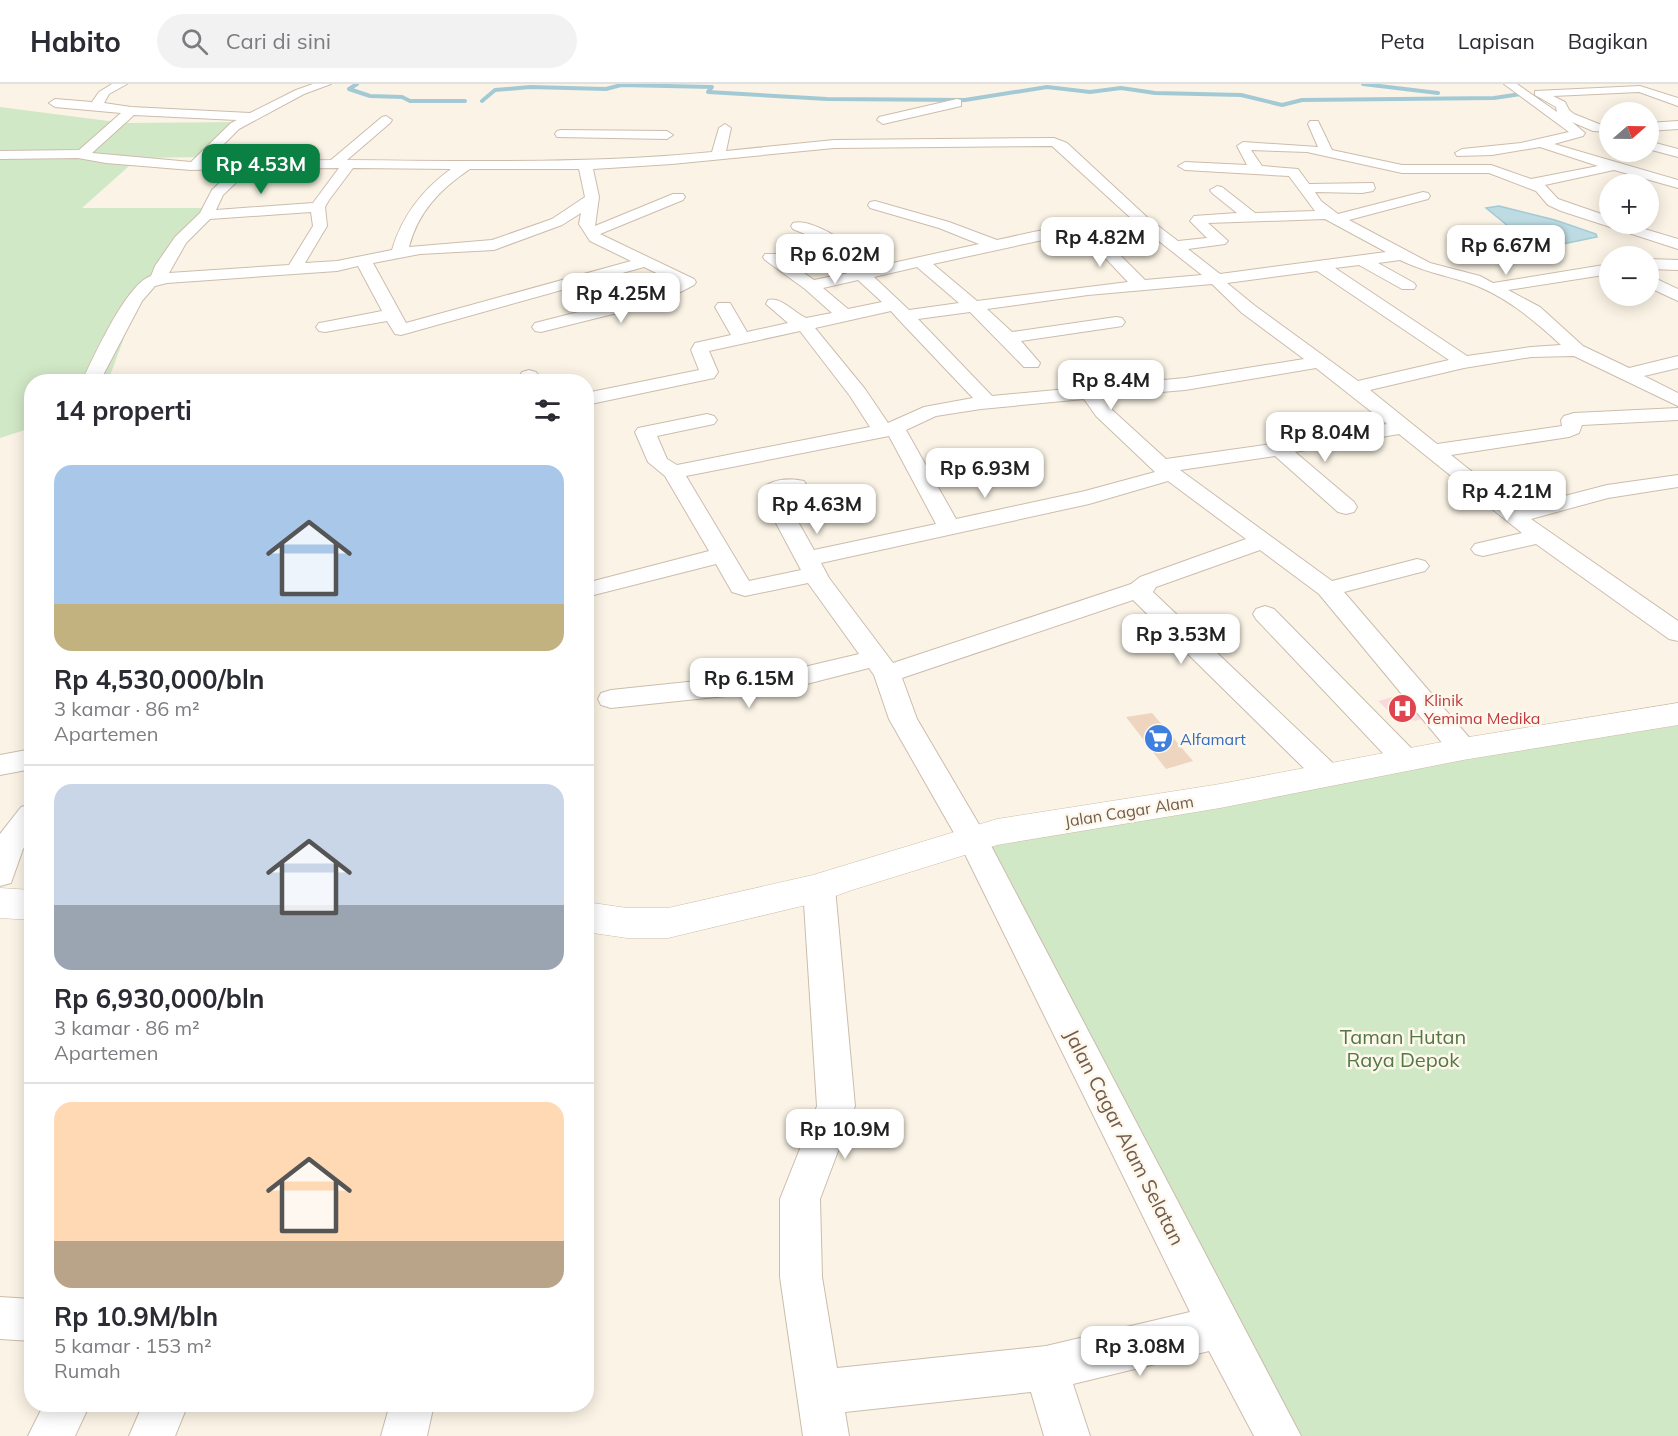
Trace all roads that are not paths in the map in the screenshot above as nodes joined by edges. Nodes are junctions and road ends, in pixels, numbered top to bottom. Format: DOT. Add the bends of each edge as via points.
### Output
graph roads {
  1 [pos="325,84"];
  2 [pos="1510,84"];
  3 [pos="115,85"];
  4 [pos="55,103"];
  5 [pos="957,103"];
  6 [pos="911,104"];
  7 [pos="1678,104"];
  8 [pos="97,106"];
  9 [pos="1659,106"];
  10 [pos="1586,109"];
  11 [pos="1564,110"];
  12 [pos="131,111"];
  13 [pos="924,111"];
  14 [pos="868,113"];
  15 [pos="252,117"];
  16 [pos="566,119"];
  17 [pos="386,120"];
  18 [pos="883,120"];
  19 [pos="943,120"];
  20 [pos="1314,124"];
  21 [pos="1678,125"];
  22 [pos="1659,126"];
  23 [pos="1599,127"];
  24 [pos="725,128"];
  25 [pos="1659,129"];
  26 [pos="1678,133"];
  27 [pos="561,134"];
  28 [pos="668,135"];
  29 [pos="907,143"];
  30 [pos="1541,143"];
  31 [pos="14,145"];
  32 [pos="1659,148"];
  33 [pos="1493,151"];
  34 [pos="1327,152"];
  35 [pos="1451,153"];
  36 [pos="1678,153"];
  37 [pos="82,154"];
  38 [pos="1,155"];
  39 [pos="718,155"];
  40 [pos="1397,155"];
  41 [pos="1354,158"];
  42 [pos="890,159"];
  43 [pos="342,164"];
  44 [pos="246,165"];
  45 [pos="466,165"];
  46 [pos="585,165"];
  47 [pos="194,166"];
  48 [pos="550,166"];
  49 [pos="1185,166"];
  50 [pos="1616,167"];
  51 [pos="1493,169"];
  52 [pos="1257,170"];
  53 [pos="1532,183"];
  54 [pos="1678,184"];
  55 [pos="1368,186"];
  56 [pos="1304,188"];
  57 [pos="1217,190"];
  58 [pos="1423,196"];
  59 [pos="678,197"];
  60 [pos="590,201"];
  61 [pos="875,205"];
  62 [pos="318,207"];
  63 [pos="206,215"];
  64 [pos="1251,217"];
  65 [pos="1333,217"];
  66 [pos="1599,219"];
  67 [pos="1144,222"];
  68 [pos="798,226"];
  69 [pos="1091,229"];
  70 [pos="592,232"];
  71 [pos="1648,234"];
  72 [pos="1678,243"];
  73 [pos="995,245"];
  74 [pos="1173,246"];
  75 [pos="399,253"];
  76 [pos="1401,255"];
  77 [pos="771,257"];
  78 [pos="1363,261"];
  79 [pos="364,262"];
  80 [pos="645,262"];
  81 [pos="922,263"];
  82 [pos="1659,264"];
  83 [pos="1678,265"];
  84 [pos="1321,266"];
  85 [pos="294,269"];
  86 [pos="1599,271"];
  87 [pos="868,273"];
  88 [pos="1217,279"];
  89 [pos="158,280"];
  90 [pos="1141,285"];
  91 [pos="811,286"];
  92 [pos="1408,286"];
  93 [pos="1659,286"];
  94 [pos="1491,288"];
  95 [pos="1678,296"];
  96 [pos="774,304"];
  97 [pos="973,305"];
  98 [pos="724,307"];
  99 [pos="900,310"];
  100 [pos="391,315"];
  101 [pos="844,315"];
  102 [pos="1116,322"];
  103 [pos="804,326"];
  104 [pos="325,327"];
  105 [pos="541,327"];
  106 [pos="742,338"];
  107 [pos="1008,338"];
  108 [pos="1577,350"];
  109 [pos="1317,362"];
  110 [pos="1464,362"];
  111 [pos="1678,362"];
  112 [pos="1031,363"];
  113 [pos="95,374"];
  114 [pos="1625,375"];
  115 [pos="1355,388"];
  116 [pos="1090,394"];
  117 [pos="594,397"];
  118 [pos="1678,400"];
  119 [pos="987,402"];
  120 [pos="1678,414"];
  121 [pos="707,420"];
  122 [pos="1402,427"];
  123 [pos="889,430"];
  124 [pos="1279,449"];
  125 [pos="1432,451"];
  126 [pos="1166,470"];
  127 [pos="673,472"];
  128 [pos="1678,481"];
  129 [pos="796,486"];
  130 [pos="1346,507"];
  131 [pos="1515,516"];
  132 [pos="950,528"];
  133 [pos="1540,536"];
  134 [pos="1263,541"];
  135 [pos="1483,549"];
  136 [pos="723,555"];
  137 [pos="811,566"];
  138 [pos="1417,566"];
  139 [pos="594,588"];
  140 [pos="1140,589"];
  141 [pos="1328,589"];
  142 [pos="1265,614"];
  143 [pos="1678,633"];
  144 [pos="881,666"];
  145 [pos="611,699"];
  146 [pos="1678,714"];
  147 [pos="1463,749"];
  148 [pos="24,760"];
  149 [pos="1406,760"];
  150 [pos="0,765"];
  151 [pos="1328,775"];
  152 [pos="24,825"];
  153 [pos="972,838"];
  154 [pos="0,874"];
  155 [pos="819,888"];
  156 [pos="0,903"];
  157 [pos="24,904"];
  158 [pos="594,918"];
  159 [pos="0,1318"];
  160 [pos="24,1320"];
  161 [pos="1220,1327"];
  162 [pos="1046,1368"];
  163 [pos="820,1392"];
  164 [pos="162,1412"];
  165 [pos="410,1412"];
  166 [pos="152,1436"];
  167 [pos="404,1436"];
  168 [pos="826,1436"];
  169 [pos="1068,1436"];
  170 [pos="1278,1436"];
  1 -- 15 [label="street" via="300,92"];
  2 -- 30 [label="street" via="1579,133"];
  3 -- 8 [label="street" via="99,97"];
  4 -- 8 [label="street"];
  5 -- 13 [label="street"];
  6 -- 13 [label="street"];
  7 -- 9 [label="street"];
  7 -- 11 [label="street" via="1640,89 1539,93"];
  8 -- 12 [label="street"];
  10 -- 11 [label="street"];
  11 -- 23 [label="street" via="1570,117"];
  12 -- 15 [label="street"];
  12 -- 37 [label="street"];
  13 -- 18 [label="street"];
  13 -- 19 [label="street"];
  14 -- 18 [label="street"];
  15 -- 47 [label="street" via="235,126"];
  16 -- 27 [label="street"];
  17 -- 43 [label="street"];
  18 -- 29 [label="street" via="905,132"];
  20 -- 34 [label="street"];
  21 -- 22 [label="street"];
  24 -- 39 [label="street"];
  25 -- 26 [label="street"];
  27 -- 28 [label="street"];
  27 -- 48 [label="street" via="562,141"];
  29 -- 39 [label="street" via="820,145"];
  29 -- 42 [label="street"];
  29 -- 67 [label="street" via="964,136 1057,143"];
  30 -- 33 [label="street"];
  30 -- 50 [label="street"];
  31 -- 38 [label="street"];
  32 -- 36 [label="street"];
  33 -- 35 [label="street"];
  33 -- 51 [label="street" via="1499,165"];
  34 -- 41 [label="street"];
  34 -- 52 [label="street" via="1243,146"];
  37 -- 38 [label="street"];
  37 -- 47 [label="street"];
  39 -- 46 [label="street"];
  40 -- 41 [label="street"];
  41 -- 51 [label="street" via="1402,169"];
  43 -- 44 [label="street"];
  43 -- 45 [label="street"];
  43 -- 62 [label="street"];
  44 -- 47 [label="street"];
  44 -- 63 [label="street" via="217,193"];
  45 -- 48 [label="street"];
  45 -- 75 [label="street" via="440,183 421,203 403,234"];
  46 -- 48 [label="street"];
  46 -- 60 [label="street"];
  49 -- 52 [label="street"];
  50 -- 53 [label="street"];
  50 -- 54 [label="street"];
  51 -- 53 [label="street"];
  52 -- 56 [label="street" via="1292,172"];
  53 -- 66 [label="street" via="1545,190 1557,204"];
  55 -- 56 [label="street"];
  56 -- 65 [label="street"];
  57 -- 64 [label="street"];
  58 -- 65 [label="street" via="1358,216"];
  59 -- 70 [label="street"];
  60 -- 70 [label="street" via="586,224"];
  60 -- 75 [label="street" via="557,222 501,244"];
  61 -- 73 [label="street"];
  62 -- 63 [label="street"];
  62 -- 85 [label="street" via="320,226"];
  63 -- 89 [label="street" via="180,240"];
  64 -- 65 [label="street"];
  64 -- 74 [label="street" via="1199,219 1220,241"];
  65 -- 76 [label="street"];
  67 -- 69 [label="street"];
  67 -- 74 [label="street"];
  68 -- 87 [label="street" via="838,243"];
  69 -- 73 [label="street"];
  69 -- 90 [label="street" via="1097,241"];
  70 -- 80 [label="street" via="608,246"];
  71 -- 72 [label="street"];
  73 -- 81 [label="street"];
  74 -- 88 [label="street"];
  75 -- 79 [label="street"];
  76 -- 78 [label="street"];
  76 -- 94 [label="street"];
  77 -- 91 [label="street"];
  78 -- 84 [label="street"];
  78 -- 92 [label="street"];
  79 -- 85 [label="street"];
  79 -- 100 [label="street"];
  80 -- 100 [label="street" via="401,330"];
  80 -- 105 [label="street" via="688,282 655,298"];
  81 -- 87 [label="street"];
  81 -- 97 [label="street"];
  82 -- 83 [label="street"];
  84 -- 88 [label="street"];
  84 -- 110 [label="street"];
  85 -- 89 [label="street"];
  86 -- 94 [label="street"];
  87 -- 91 [label="street"];
  87 -- 99 [label="street"];
  88 -- 90 [label="street"];
  88 -- 109 [label="street"];
  89 -- 113 [label="street" via="141,292"];
  90 -- 97 [label="street"];
  91 -- 101 [label="street"];
  93 -- 95 [label="street"];
  94 -- 108 [label="street" via="1534,311"];
  96 -- 103 [label="street"];
  97 -- 99 [label="street"];
  97 -- 107 [label="street"];
  98 -- 106 [label="street"];
  99 -- 101 [label="street"];
  99 -- 119 [label="street"];
  100 -- 104 [label="street"];
  101 -- 103 [label="street"];
  102 -- 107 [label="street"];
  103 -- 106 [label="street"];
  103 -- 123 [label="street"];
  106 -- 117 [label="street" via="699,348 709,372 706,374"];
  107 -- 112 [label="street"];
  108 -- 110 [label="street"];
  108 -- 114 [label="street"];
  109 -- 115 [label="street"];
  109 -- 116 [label="street" via="1185,384"];
  110 -- 115 [label="street"];
  111 -- 114 [label="street"];
  114 -- 118 [label="street"];
  115 -- 122 [label="street"];
  116 -- 119 [label="street"];
  116 -- 126 [label="street" via="1103,412"];
  119 -- 123 [label="street" via="931,411"];
  120 -- 125 [label="street" via="1574,419 1569,431"];
  121 -- 127 [label="street" via="645,432 658,462"];
  122 -- 124 [label="street"];
  122 -- 125 [label="street"];
  123 -- 127 [label="street"];
  123 -- 132 [label="street"];
  124 -- 126 [label="street"];
  124 -- 130 [label="street"];
  125 -- 131 [label="street"];
  126 -- 132 [label="street" via="1089,497"];
  126 -- 134 [label="street"];
  127 -- 136 [label="street"];
  128 -- 131 [label="street" via="1607,492"];
  129 -- 137 [label="street, Jalan Cagar Alam Selatan" via="777,488 772,495"];
  131 -- 133 [label="street"];
  132 -- 137 [label="street"];
  133 -- 135 [label="street"];
  133 -- 143 [label="street"];
  134 -- 140 [label="street" via="1148,582"];
  134 -- 141 [label="street"];
  136 -- 137 [label="street" via="745,589"];
  136 -- 139 [label="street"];
  137 -- 144 [label="street, Jalan Cagar Alam Selatan"];
  138 -- 141 [label="street"];
  140 -- 144 [label="street"];
  140 -- 151 [label="street" via="1144,599"];
  141 -- 147 [label="street"];
  142 -- 149 [label="street"];
  144 -- 145 [label="street" via="762,684"];
  144 -- 153 [label="street, Jalan Cagar Alam Selatan" via="903,718"];
  146 -- 147 [label="street, Jalan Cagar Alam"];
  147 -- 149 [label="street, Jalan Cagar Alam"];
  148 -- 150 [label="street"];
  149 -- 151 [label="street, Jalan Cagar Alam"];
  151 -- 153 [label="street, Jalan Cagar Alam"];
  152 -- 154 [label="street" via="9,845"];
  153 -- 155 [label="street, Jalan Cagar Alam"];
  153 -- 161 [label="street, Jalan Cagar Alam Selatan"];
  155 -- 158 [label="street, Jalan Cagar Alam" via="668,923"];
  155 -- 163 [label="street" via="836,1106 800,1199 801,1277"];
  156 -- 157 [label="street"];
  159 -- 160 [label="street"];
  161 -- 162 [label="street"];
  161 -- 170 [label="street, Jalan Cagar Alam Selatan"];
  162 -- 163 [label="street"];
  162 -- 169 [label="street"];
  163 -- 168 [label="street"];
  164 -- 166 [label="street"];
  165 -- 167 [label="street"];
}
